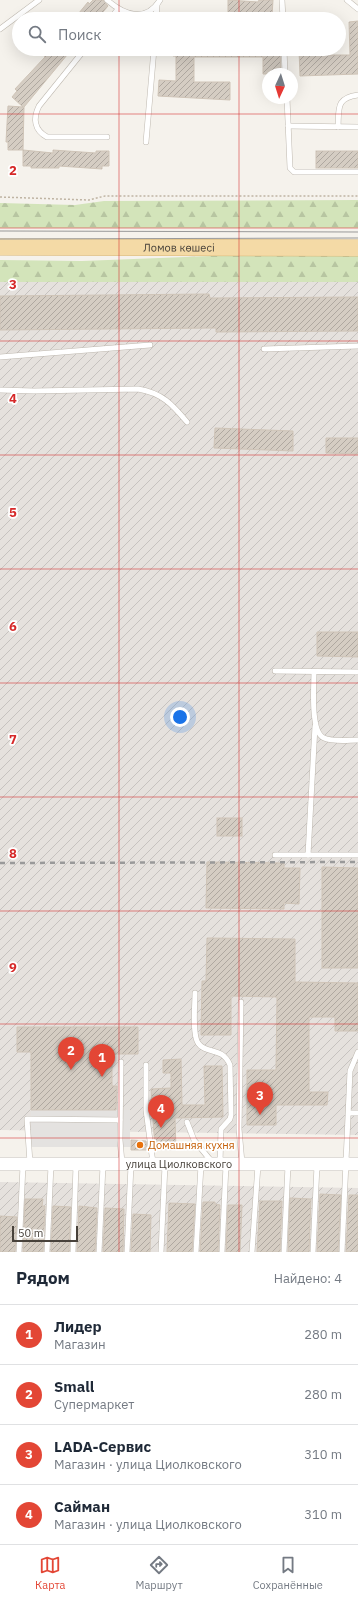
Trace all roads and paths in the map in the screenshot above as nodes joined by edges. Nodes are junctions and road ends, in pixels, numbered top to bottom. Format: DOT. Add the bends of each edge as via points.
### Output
graph roads {
  1 [pos="40,0"];
  2 [pos="107,0"];
  3 [pos="160,0"];
  4 [pos="282,0"];
  5 [pos="347,0"];
  6 [pos="157,5"];
  7 [pos="358,9"];
  8 [pos="118,10"];
  9 [pos="23,12"];
  10 [pos="124,12"];
  11 [pos="146,12"];
  12 [pos="156,12"];
  13 [pos="283,12"];
  14 [pos="12,20"];
  15 [pos="0,29"];
  16 [pos="79,56"];
  17 [pos="153,56"];
  18 [pos="284,56"];
  19 [pos="285,68"];
  20 [pos="358,95"];
  21 [pos="287,104"];
  22 [pos="288,126"];
  23 [pos="338,127"];
  24 [pos="358,127"];
  25 [pos="106,137"];
  26 [pos="146,142"];
  27 [pos="358,172"];
  28 [pos="358,196"];
  29 [pos="0,197"];
  30 [pos="0,247"];
  31 [pos="358,248"];
  32 [pos="150,345"];
  33 [pos="358,346"];
  34 [pos="264,349"];
  35 [pos="0,357"];
  36 [pos="0,390"];
  37 [pos="186,422"];
  38 [pos="275,672"];
  39 [pos="314,672"];
  40 [pos="358,672"];
  41 [pos="315,726"];
  42 [pos="358,740"];
  43 [pos="275,855"];
  44 [pos="308,855"];
  45 [pos="358,855"];
  46 [pos="195,993"];
  47 [pos="241,1002"];
  48 [pos="358,1052"];
  49 [pos="121,1062"];
  50 [pos="146,1064"];
  51 [pos="350,1113"];
  52 [pos="358,1113"];
  53 [pos="120,1120"];
  54 [pos="187,1122"];
  55 [pos="0,1164"];
  56 [pos="27,1164"];
  57 [pos="51,1164"];
  58 [pos="76,1164"];
  59 [pos="103,1164"];
  60 [pos="127,1164"];
  61 [pos="159,1164"];
  62 [pos="215,1164"];
  63 [pos="242,1164"];
  64 [pos="258,1164"];
  65 [pos="288,1164"];
  66 [pos="317,1164"];
  67 [pos="352,1164"];
  68 [pos="19,1252"];
  69 [pos="46,1252"];
  70 [pos="73,1252"];
  71 [pos="99,1252"];
  72 [pos="128,1252"];
  73 [pos="161,1252"];
  74 [pos="196,1252"];
  75 [pos="222,1252"];
  76 [pos="252,1252"];
  77 [pos="284,1252"];
  78 [pos="313,1252"];
  79 [pos="342,1252"];
  1 -- 9 [label="lane"];
  2 -- 8 [label="lane"];
  3 -- 6 [label="lane"];
  4 -- 13 [label="lane"];
  5 -- 7 [label="lane"];
  6 -- 11 [label="lane"];
  6 -- 12 [label="lane"];
  8 -- 10 [label="lane"];
  14 -- 15 [label="lane"];
  16 -- 25 [label="lane" via="39,106 35,124 47,137"];
  17 -- 26 [label="lane"];
  18 -- 19 [label="lane"];
  20 -- 23 [label="lane" via="346,96 341,102"];
  21 -- 22 [label="lane"];
  22 -- 23 [label="lane"];
  22 -- 27 [label="lane" via="290,168 294,172"];
  23 -- 24 [label="lane"];
  28 -- 29 [label="path" via="105,196 89,200"];
  30 -- 31 [label="main road, Ломов көшесі"];
  32 -- 35 [label="lane"];
  33 -- 34 [label="lane"];
  36 -- 37 [label="lane" via="151,391 174,407"];
  38 -- 39 [label="lane"];
  39 -- 40 [label="lane"];
  39 -- 41 [label="lane"];
  41 -- 42 [label="lane" via="318,734 324,738"];
  41 -- 44 [label="lane"];
  43 -- 44 [label="lane"];
  44 -- 45 [label="lane"];
  46 -- 62 [label="lane" via="197,1042 207,1049 221,1053 230,1065 231,1115 230,1120 221,1129"];
  47 -- 63 [label="lane" via="239,1129"];
  48 -- 51 [label="lane" via="350,1071"];
  49 -- 53 [label="lane"];
  50 -- 61 [label="lane" via="146,1110"];
  51 -- 52 [label="lane"];
  51 -- 67 [label="lane"];
  53 -- 56 [label="lane" via="27,1119"];
  53 -- 60 [label="lane"];
  54 -- 62 [label="lane" via="194,1140"];
  55 -- 56 [label="street, улица Циолковского"];
  56 -- 57 [label="street, улица Циолковского"];
  56 -- 68 [label="lane"];
  57 -- 58 [label="street, улица Циолковского"];
  57 -- 69 [label="lane"];
  58 -- 59 [label="street, улица Циолковского"];
  58 -- 70 [label="lane"];
  59 -- 60 [label="street, улица Циолковского"];
  59 -- 71 [label="lane"];
  60 -- 61 [label="street, улица Циолковского"];
  60 -- 72 [label="lane"];
  61 -- 62 [label="street, улица Циолковского"];
  61 -- 73 [label="lane"];
  62 -- 63 [label="street, улица Циолковского"];
  62 -- 74 [label="lane"];
  62 -- 75 [label="lane"];
  63 -- 64 [label="street, улица Циолковского"];
  64 -- 65 [label="street, улица Циолковского"];
  64 -- 76 [label="lane"];
  65 -- 66 [label="street, улица Циолковского"];
  65 -- 77 [label="lane"];
  66 -- 67 [label="street, улица Циолковского"];
  66 -- 78 [label="lane"];
  67 -- 79 [label="lane"];
}
